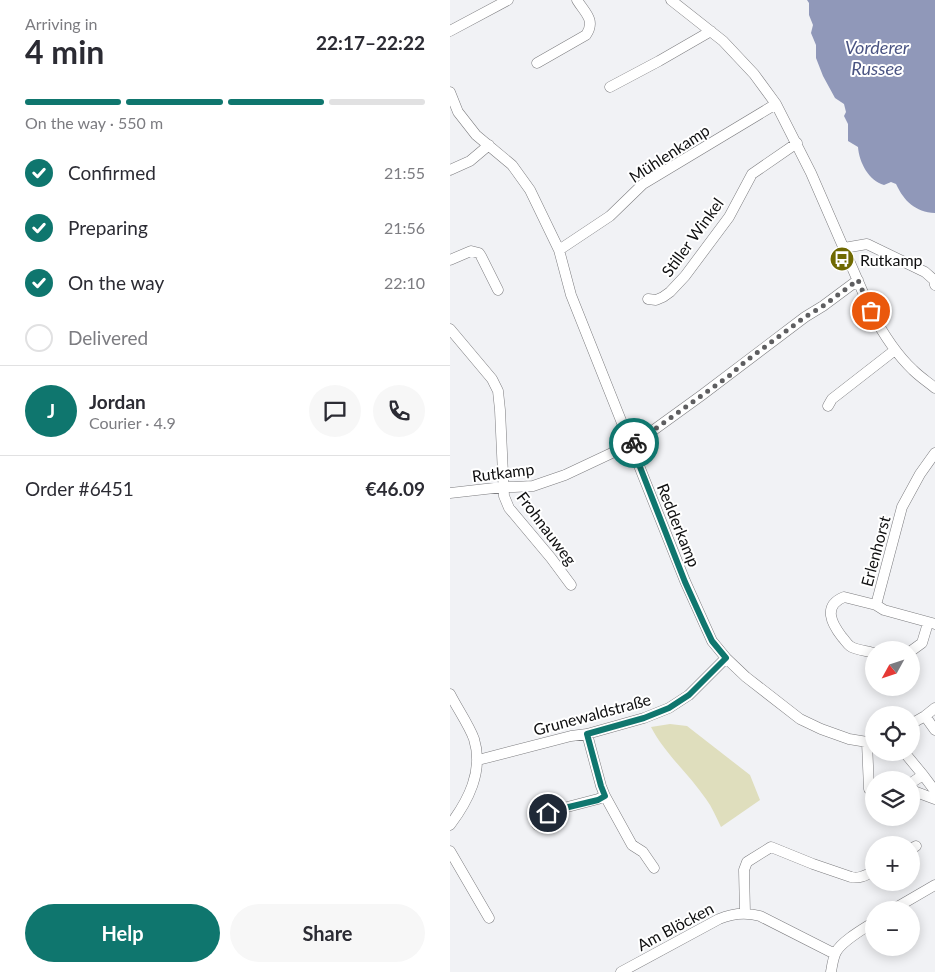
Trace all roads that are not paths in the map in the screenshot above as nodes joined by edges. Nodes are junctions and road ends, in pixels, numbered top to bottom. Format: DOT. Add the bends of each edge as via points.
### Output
graph roads {
  1 [pos="508,0"];
  2 [pos="577,0"];
  3 [pos="671,0"];
  4 [pos="450,19"];
  5 [pos="452,30"];
  6 [pos="711,31"];
  7 [pos="537,63"];
  8 [pos="610,87"];
  9 [pos="450,92"];
  10 [pos="776,104"];
  11 [pos="797,143"];
  12 [pos="488,145"];
  13 [pos="450,170"];
  14 [pos="844,248"];
  15 [pos="559,250"];
  16 [pos="450,260"];
  17 [pos="858,280"];
  18 [pos="935,284"];
  19 [pos="498,290"];
  20 [pos="648,299"];
  21 [pos="450,329"];
  22 [pos="895,350"];
  23 [pos="935,388"];
  24 [pos="828,406"];
  25 [pos="631,444"];
  26 [pos="935,453"];
  27 [pos="503,487"];
  28 [pos="450,494"];
  29 [pos="571,585"];
  30 [pos="876,605"];
  31 [pos="932,624"];
  32 [pos="920,644"];
  33 [pos="865,651"];
  34 [pos="726,658"];
  35 [pos="450,694"];
  36 [pos="935,708"];
  37 [pos="925,716"];
  38 [pos="920,719"];
  39 [pos="935,730"];
  40 [pos="587,734"];
  41 [pos="865,741"];
  42 [pos="478,760"];
  43 [pos="911,761"];
  44 [pos="923,775"];
  45 [pos="920,777"];
  46 [pos="935,791"];
  47 [pos="920,793"];
  48 [pos="605,796"];
  49 [pos="935,799"];
  50 [pos="450,825"];
  51 [pos="537,825"];
  52 [pos="450,851"];
  53 [pos="654,868"];
  54 [pos="865,875"];
  55 [pos="935,885"];
  56 [pos="907,901"];
  57 [pos="745,913"];
  58 [pos="489,918"];
  59 [pos="865,928"];
  60 [pos="835,954"];
  61 [pos="622,972"];
  62 [pos="831,972"];
  1 -- 5 [label="street"];
  2 -- 7 [label="street" via="591,21 586,35"];
  3 -- 6 [label="street"];
  4 -- 5 [label="street"];
  6 -- 8 [label="street"];
  6 -- 10 [label="street" via="754,74"];
  9 -- 12 [label="street, Redderkamp" via="458,112"];
  10 -- 11 [label="street"];
  10 -- 15 [label="street, Mühlenkamp" via="643,184 610,216"];
  11 -- 14 [label="street"];
  11 -- 20 [label="street, Stiller Winkel" via="752,174 730,217 685,276 663,297"];
  12 -- 13 [label="street" via="470,160"];
  12 -- 15 [label="street, Redderkamp" via="512,165 530,190"];
  14 -- 17 [label="street"];
  14 -- 18 [label="street" via="867,244 926,272"];
  15 -- 25 [label="street, Redderkamp" via="571,295"];
  16 -- 19 [label="street" via="471,251 479,253"];
  17 -- 22 [label="street" via="879,327"];
  17 -- 25 [label="street, Rutkamp"];
  21 -- 27 [label="street, Frohnauweg" via="492,379 498,391"];
  22 -- 23 [label="street"];
  22 -- 24 [label="street" via="832,399"];
  25 -- 27 [label="street, Rutkamp" via="533,486"];
  25 -- 34 [label="street, Redderkamp" via="685,582 712,641"];
  26 -- 30 [label="street, Erlenhorst" via="902,507"];
  27 -- 28 [label="street, Rutkamp"];
  27 -- 29 [label="street, Frohnauweg" via="510,508"];
  30 -- 31 [label="street, Erlenhorst"];
  30 -- 33 [label="street" via="844,597 836,603 831,614 834,626 851,647"];
  31 -- 32 [label="street"];
  34 -- 40 [label="street, Grunewaldstraße" via="689,695 669,708"];
  34 -- 41 [label="street, Redderkamp" via="800,719 849,739"];
  35 -- 42 [label="street" via="474,739"];
  36 -- 37 [label="street"];
  37 -- 38 [label="street"];
  37 -- 39 [label="street"];
  40 -- 42 [label="street, Grunewaldstraße"];
  40 -- 48 [label="street"];
  42 -- 50 [label="street" via="467,801"];
  43 -- 44 [label="street"];
  44 -- 45 [label="street"];
  44 -- 46 [label="street"];
  47 -- 49 [label="street"];
  48 -- 51 [label="street" via="552,811"];
  48 -- 53 [label="street" via="632,845 643,852"];
  52 -- 58 [label="street"];
  54 -- 57 [label="street" via="851,877 771,847 747,862 744,870"];
  55 -- 56 [label="street"];
  57 -- 60 [label="street, Am Blöcken" via="768,919"];
  57 -- 61 [label="street, Am Blöcken" via="719,919"];
  59 -- 60 [label="street"];
  60 -- 62 [label="street"];
}
